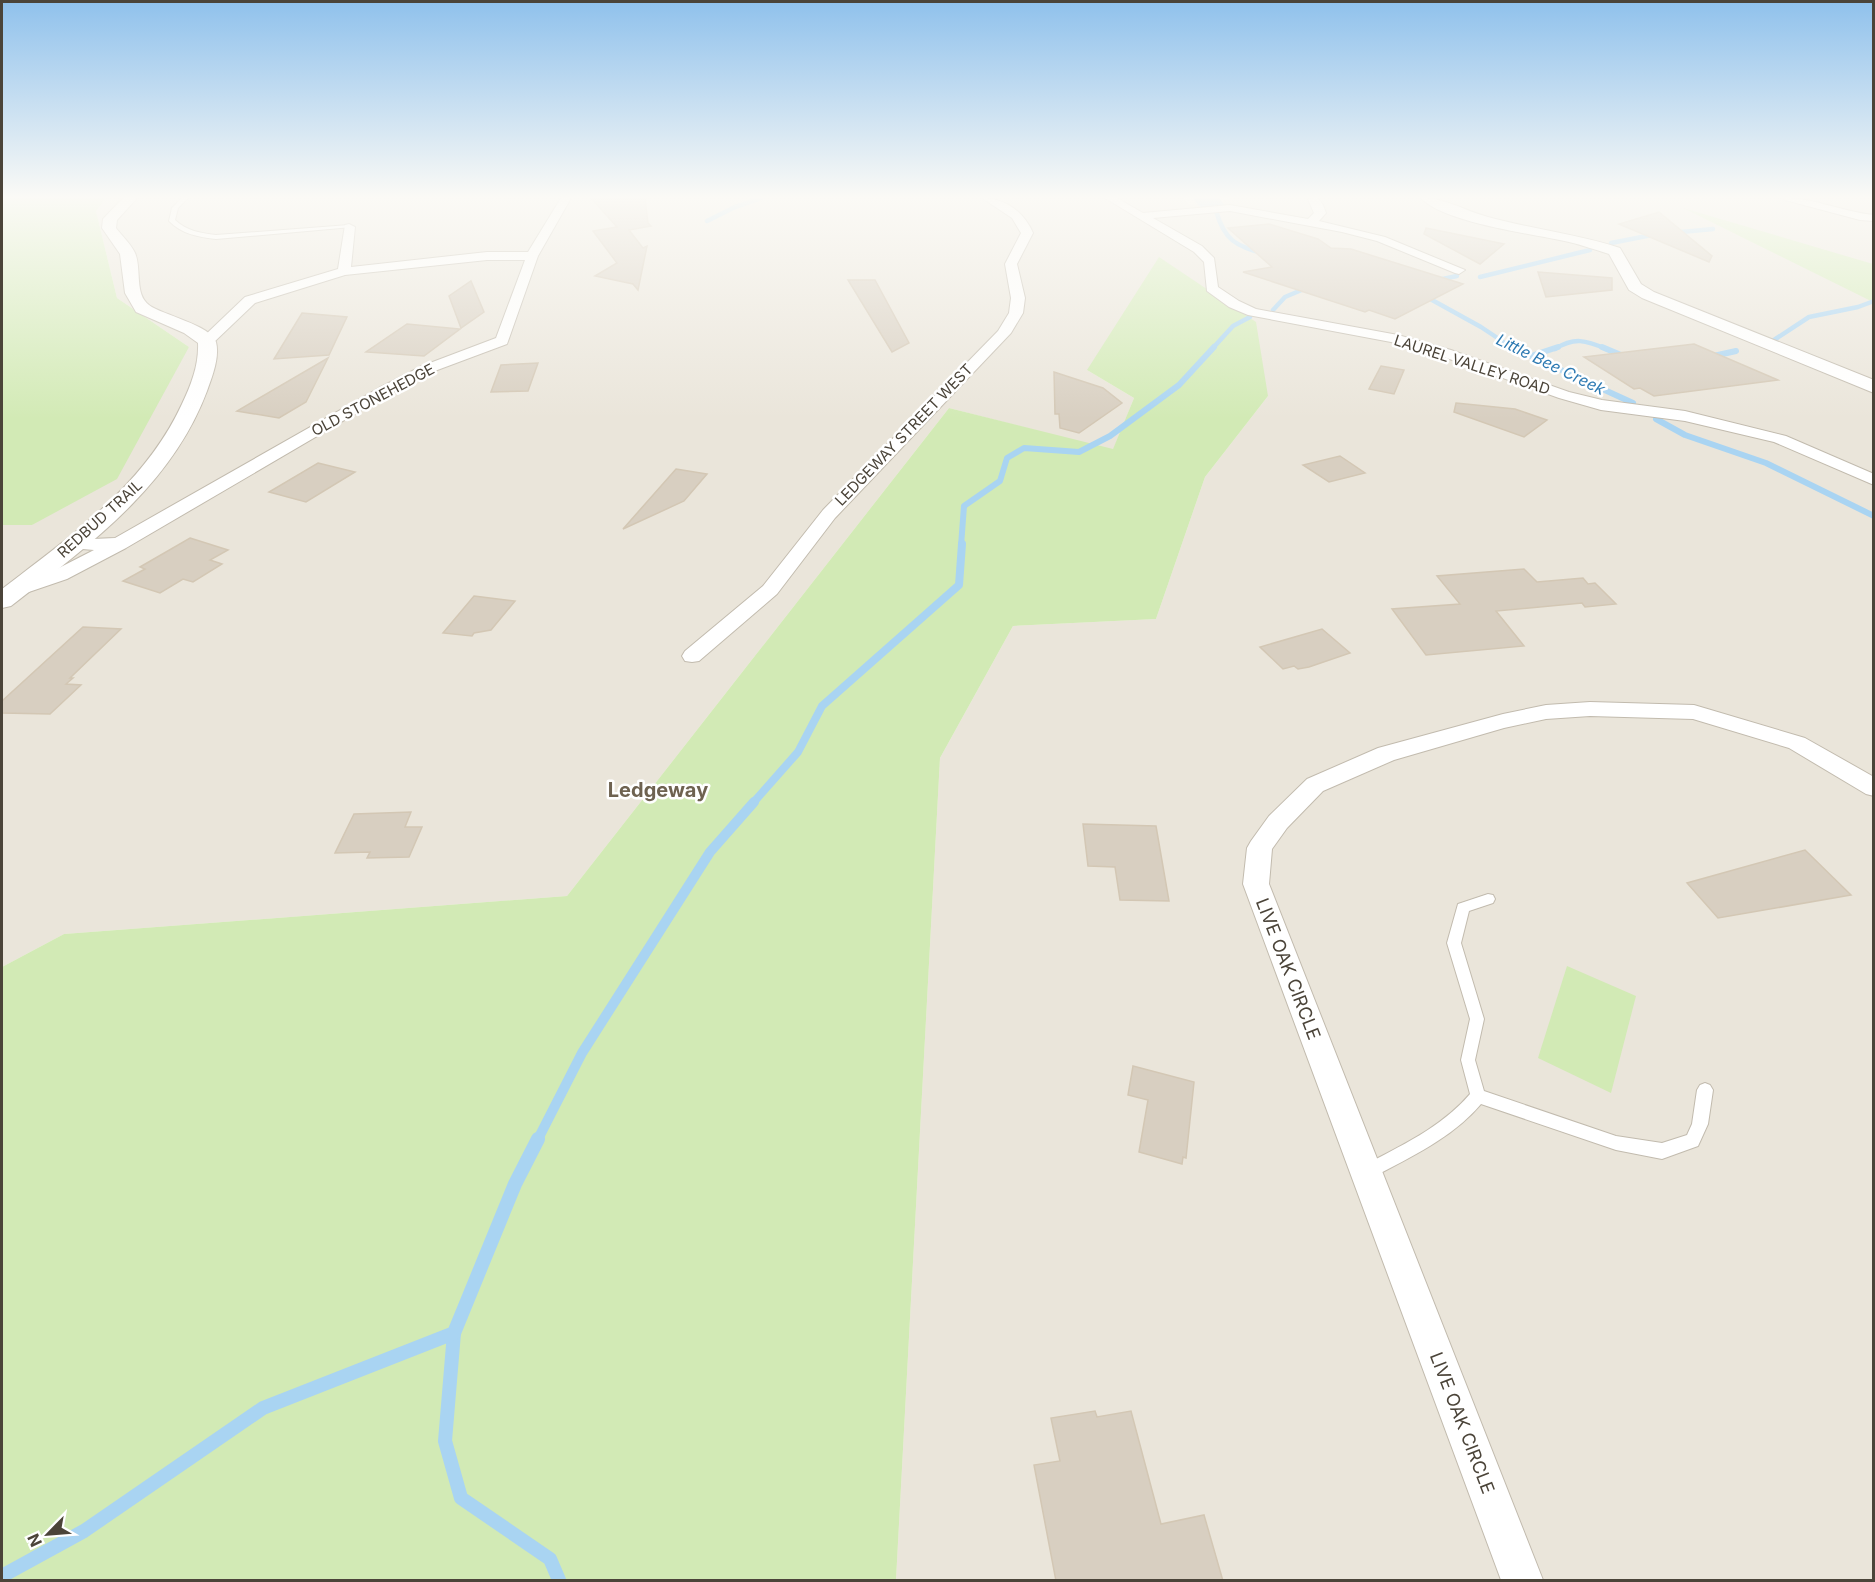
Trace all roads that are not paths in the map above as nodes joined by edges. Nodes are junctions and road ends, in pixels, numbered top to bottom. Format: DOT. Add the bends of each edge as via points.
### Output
graph roads {
  1 [pos="130,272"];
  2 [pos="341,272"];
  3 [pos="526,272"];
  4 [pos="1012,272"];
  5 [pos="1210,272"];
  6 [pos="1627,272"];
  7 [pos="207,341"];
  8 [pos="1874,387"];
  9 [pos="1874,480"];
  10 [pos="77,544"];
  11 [pos="119,544"];
  12 [pos="7,596"];
  13 [pos="692,656"];
  14 [pos="1874,788"];
  15 [pos="1488,899"];
  16 [pos="1705,1090"];
  17 [pos="1478,1096"];
  18 [pos="1366,1172"];
  19 [pos="1522,1581"];
  1 -- 7 [label="street" via="133,293 142,308 190,329"];
  2 -- 7 [label="street" via="250,300"];
  3 -- 11 [label="street, OLD STONEHEDGE" via="502,341 427,369 384,391"];
  4 -- 13 [label="street, LEDGEWAY STREET WEST" via="1017,306 1004,333 829,514 770,590"];
  5 -- 9 [label="street, LAUREL VALLEY ROAD" via="1212,288 1253,312 1403,341 1601,405 1742,428 1780,439"];
  6 -- 8 [label="street" via="1635,287 1648,295"];
  7 -- 10 [label="street, REDBUD TRAIL" via="209,359 191,408 165,454 135,492"];
  10 -- 11 [label="street"];
  10 -- 12 [label="street, REDBUD TRAIL"];
  11 -- 12 [label="street, OLD STONEHEDGE" via="60,575"];
  14 -- 18 [label="street, LIVE OAK CIRCLE" via="1797,743 1742,724 1694,711 1590,709 1546,712 1503,721 1386,754 1315,785 1278,822 1260,848 1256,884"];
  15 -- 17 [label="lane" via="1463,908 1454,943 1477,1019 1468,1060"];
  16 -- 17 [label="lane" via="1700,1124 1692,1141 1662,1151 1616,1143"];
  17 -- 18 [label="lane" via="1467,1111 1444,1129"];
  18 -- 19 [label="street, LIVE OAK CIRCLE"];
}
